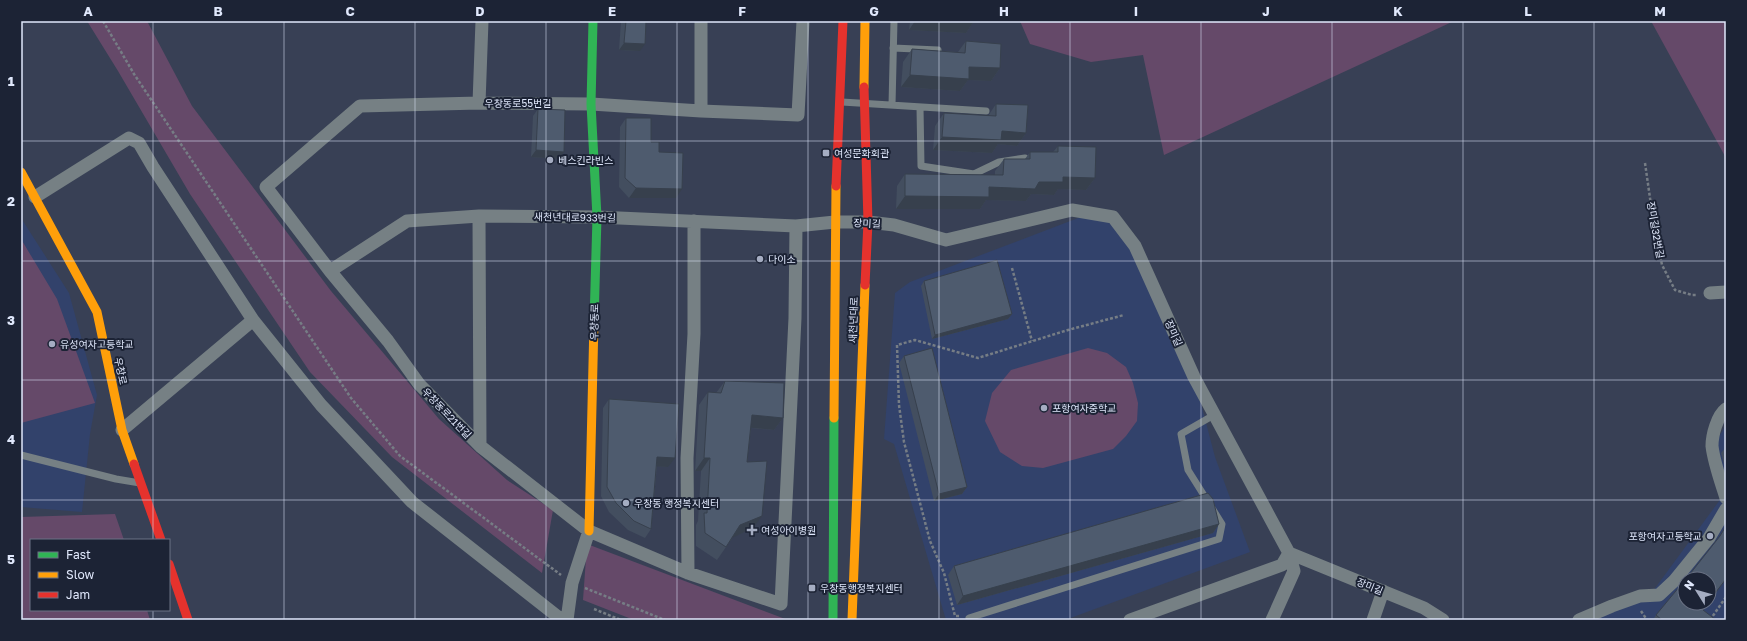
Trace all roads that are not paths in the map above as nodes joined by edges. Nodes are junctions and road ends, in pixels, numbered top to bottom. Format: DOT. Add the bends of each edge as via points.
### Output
graph roads {
  1 [pos="482,21"];
  2 [pos="593,21"];
  3 [pos="701,21"];
  4 [pos="803,21"];
  5 [pos="842,21"];
  6 [pos="865,21"];
  7 [pos="894,21"];
  8 [pos="893,48"];
  9 [pos="938,50"];
  10 [pos="840,102"];
  11 [pos="479,103"];
  12 [pos="864,103"];
  13 [pos="591,104"];
  14 [pos="892,105"];
  15 [pos="920,107"];
  16 [pos="701,111"];
  17 [pos="986,111"];
  18 [pos="1025,158"];
  19 [pos="22,177"];
  20 [pos="35,197"];
  21 [pos="479,216"];
  22 [pos="597,217"];
  23 [pos="694,220"];
  24 [pos="835,222"];
  25 [pos="868,222"];
  26 [pos="796,226"];
  27 [pos="330,271"];
  28 [pos="1726,292"];
  29 [pos="1710,293"];
  30 [pos="253,320"];
  31 [pos="1726,409"];
  32 [pos="1214,414"];
  33 [pos="122,430"];
  34 [pos="480,446"];
  35 [pos="21,455"];
  36 [pos="142,483"];
  37 [pos="1726,498"];
  38 [pos="1726,510"];
  39 [pos="589,531"];
  40 [pos="161,539"];
  41 [pos="1289,553"];
  42 [pos="170,567"];
  43 [pos="688,573"];
  44 [pos="1383,591"];
  45 [pos="969,618"];
  46 [pos="188,620"];
  47 [pos="562,620"];
  48 [pos="567,620"];
  49 [pos="833,620"];
  50 [pos="852,620"];
  51 [pos="1130,620"];
  52 [pos="1272,620"];
  53 [pos="1373,620"];
  54 [pos="1443,620"];
  55 [pos="1579,620"];
  1 -- 11 [label="street, 우창동로55번길"];
  2 -- 13 [label="main road, 우창동로"];
  3 -- 16 [label="street"];
  4 -- 16 [label="street, 우창동로55번길" via="798,115"];
  5 -- 10 [label="main road, 새천년대로"];
  6 -- 12 [label="main road, 새천년대로"];
  7 -- 8 [label="lane"];
  8 -- 9 [label="lane"];
  8 -- 14 [label="lane"];
  10 -- 12 [label="lane"];
  10 -- 24 [label="main road, 새천년대로"];
  11 -- 13 [label="street, 우창동로55번길"];
  11 -- 27 [label="street, 우창동로21번길" via="360,106 266,187"];
  12 -- 14 [label="lane"];
  12 -- 25 [label="main road, 새천년대로"];
  13 -- 16 [label="street, 우창동로55번길"];
  13 -- 22 [label="main road, 우창동로"];
  14 -- 15 [label="lane"];
  15 -- 17 [label="lane"];
  15 -- 18 [label="lane" via="921,166 974,174 999,162"];
  19 -- 20 [label="main road, 우창로"];
  20 -- 30 [label="street" via="129,138 139,143 152,167"];
  20 -- 33 [label="main road, 우창로" via="97,312"];
  21 -- 22 [label="street, 새천년대로933번길"];
  21 -- 27 [label="street, 새천년대로933번길" via="407,221"];
  21 -- 34 [label="street"];
  22 -- 23 [label="street, 새천년대로933번길"];
  22 -- 39 [label="main road, 우창동로"];
  23 -- 26 [label="street, 새천년대로933번길"];
  23 -- 43 [label="street" via="694,334 687,458"];
  24 -- 25 [label="street, 장미길"];
  24 -- 26 [label="street, 새천년대로933번길"];
  24 -- 49 [label="main road, 새천년대로"];
  25 -- 32 [label="street, 장미길" via="894,225 946,240 1072,210 1113,216 1135,246 1194,377"];
  25 -- 50 [label="main road, 새천년대로"];
  26 -- 43 [label="street, 우창동로21번길" via="795,318 781,604"];
  27 -- 34 [label="street, 우창동로21번길" via="388,341 419,384"];
  28 -- 29 [label="street"];
  30 -- 33 [label="street"];
  30 -- 47 [label="street" via="321,405 412,502"];
  31 -- 37 [label="street" via="1716,426 1712,446"];
  32 -- 41 [label="street, 장미길"];
  32 -- 45 [label="lane" via="1181,434 1188,470 1222,524 1219,539"];
  33 -- 36 [label="main road, 우창로"];
  34 -- 39 [label="street, 우창동로21번길"];
  35 -- 36 [label="lane"];
  36 -- 40 [label="main road, 우창로"];
  38 -- 55 [label="street" via="1709,538 1674,581 1659,595 1640,596"];
  39 -- 43 [label="street, 우창동로21번길"];
  39 -- 48 [label="street, 우창동로" via="572,583"];
  41 -- 44 [label="street, 장미길"];
  41 -- 51 [label="street" via="1282,565"];
  41 -- 52 [label="street" via="1294,572"];
  42 -- 46 [label="main road"];
  44 -- 53 [label="street"];
  44 -- 54 [label="street, 장미길" via="1424,608"];
}
